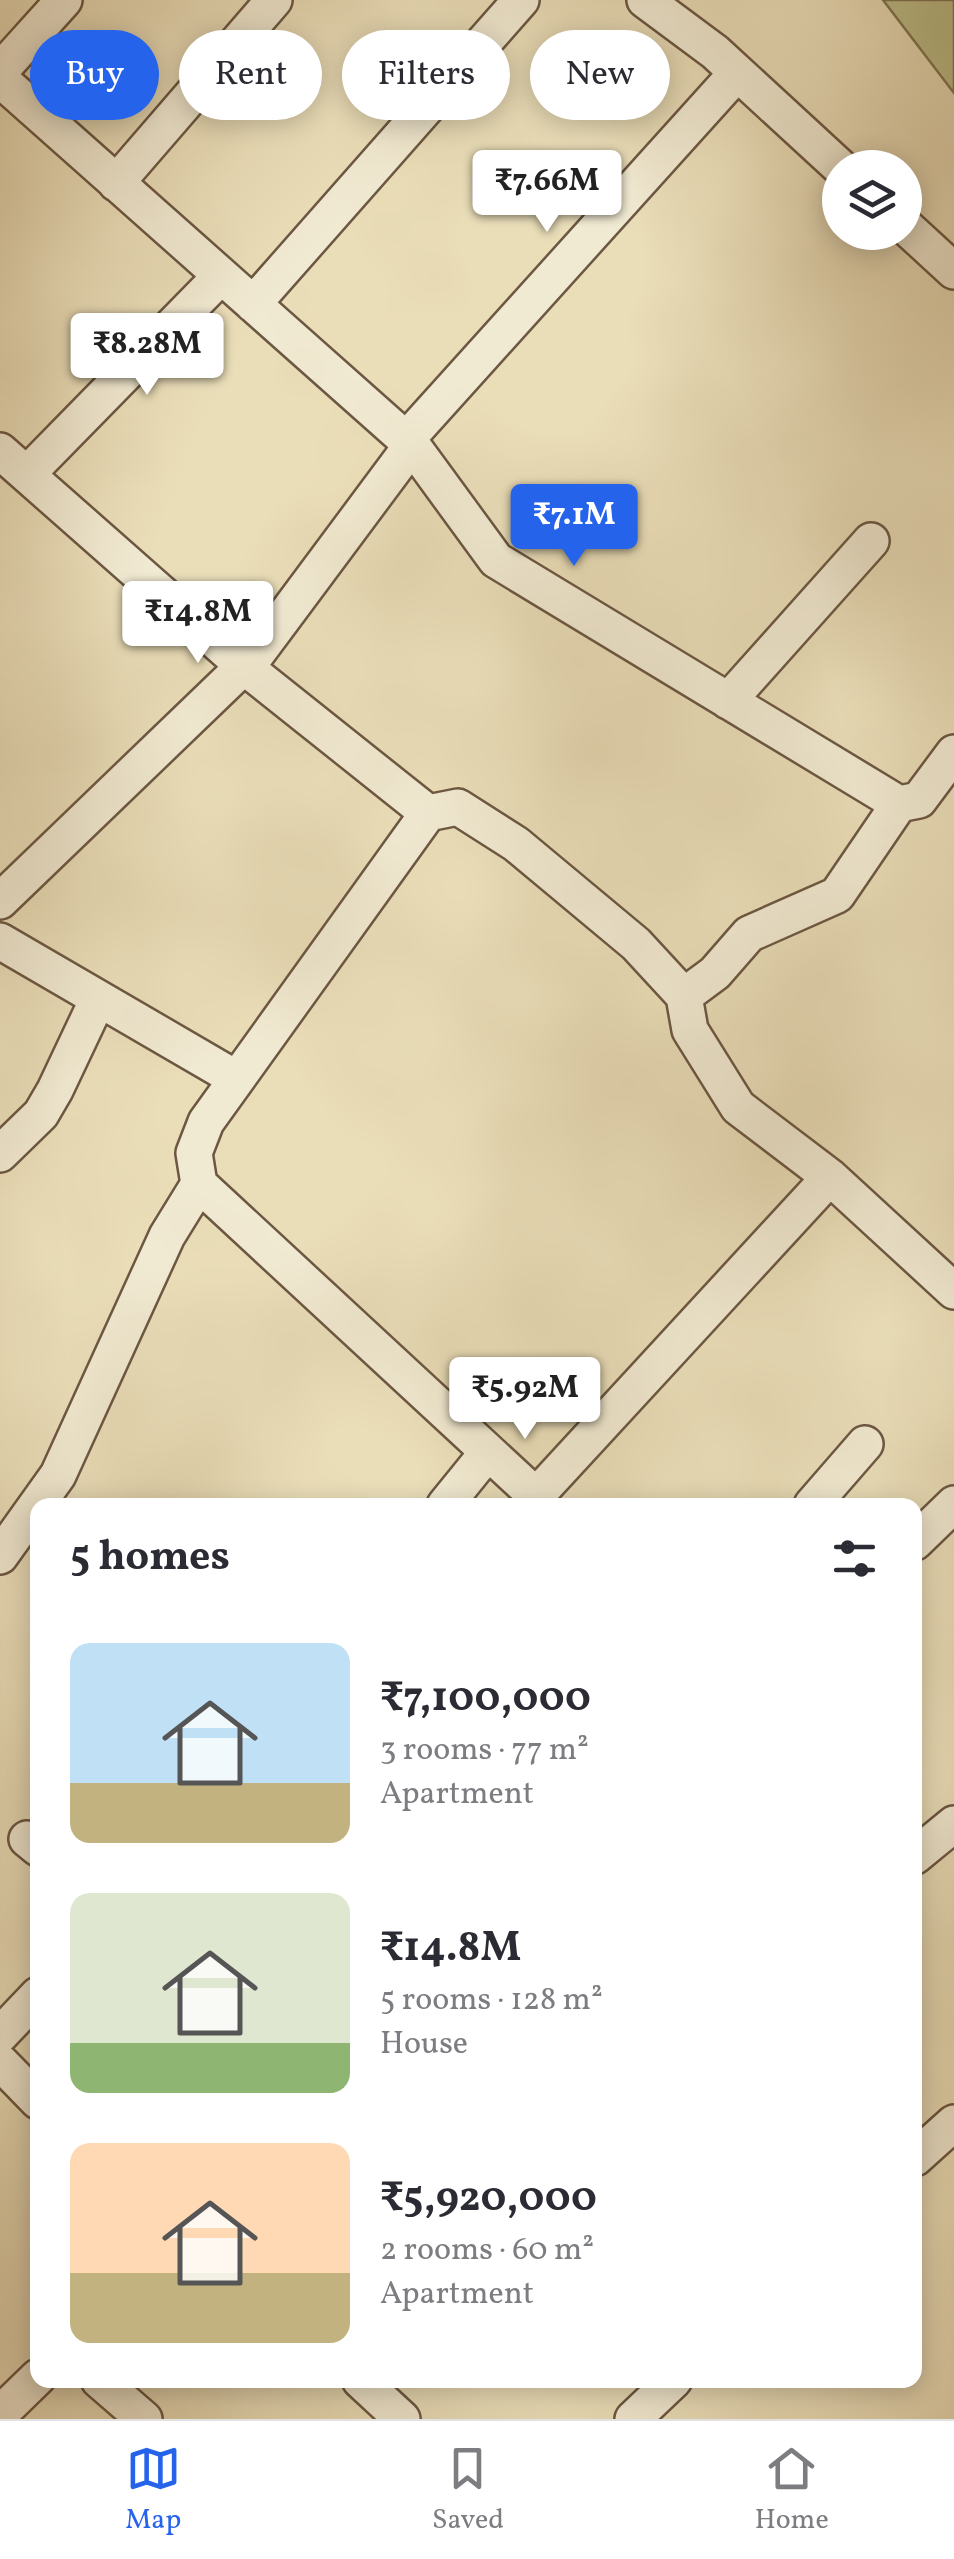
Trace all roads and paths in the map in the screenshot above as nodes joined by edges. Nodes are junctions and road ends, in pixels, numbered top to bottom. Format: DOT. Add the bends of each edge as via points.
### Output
graph roads {
  1 [pos="64,0"];
  2 [pos="274,0"];
  3 [pos="522,0"];
  4 [pos="645,0"];
  5 [pos="0,71"];
  6 [pos="737,72"];
  7 [pos="0,79"];
  8 [pos="822,150"];
  9 [pos="116,183"];
  10 [pos="922,242"];
  11 [pos="954,271"];
  12 [pos="221,276"];
  13 [pos="253,304"];
  14 [pos="409,442"];
  15 [pos="0,450"];
  16 [pos="27,474"];
  17 [pos="871,542"];
  18 [pos="246,668"];
  19 [pos="728,701"];
  20 [pos="954,753"];
  21 [pos="899,804"];
  22 [pos="428,814"];
  23 [pos="0,901"];
  24 [pos="0,940"];
  25 [pos="684,996"];
  26 [pos="98,999"];
  27 [pos="237,1079"];
  28 [pos="0,1154"];
  29 [pos="830,1177"];
  30 [pos="199,1184"];
  31 [pos="954,1291"];
  32 [pos="865,1444"];
  33 [pos="488,1452"];
  34 [pos="42,1498"];
  35 [pos="451,1498"];
  36 [pos="818,1498"];
  37 [pos="954,1504"];
  38 [pos="30,1514"];
  39 [pos="922,1535"];
  40 [pos="0,1556"];
  41 [pos="954,1824"];
  42 [pos="922,1850"];
  43 [pos="30,2003"];
  44 [pos="0,2035"];
  45 [pos="0,2062"];
  46 [pos="30,2093"];
  47 [pos="954,2123"];
  48 [pos="922,2152"];
  49 [pos="30,2385"];
  50 [pos="109,2388"];
  51 [pos="369,2388"];
  52 [pos="666,2388"];
  53 [pos="0,2414"];
  54 [pos="144,2419"];
  55 [pos="402,2419"];
  56 [pos="633,2419"];
  1 -- 5 [label="street"];
  2 -- 9 [label="street"];
  3 -- 13 [label="street"];
  4 -- 6 [label="street"];
  6 -- 8 [label="street"];
  6 -- 14 [label="street"];
  7 -- 9 [label="street"];
  9 -- 12 [label="street"];
  10 -- 11 [label="street"];
  12 -- 13 [label="street"];
  12 -- 16 [label="street"];
  13 -- 14 [label="street"];
  14 -- 18 [label="street"];
  14 -- 19 [label="street" via="496,560"];
  15 -- 16 [label="street"];
  16 -- 18 [label="street"];
  17 -- 19 [label="street"];
  18 -- 22 [label="street"];
  18 -- 23 [label="street"];
  19 -- 21 [label="street"];
  20 -- 21 [label="street" via="919,800"];
  21 -- 25 [label="street" via="837,895 749,934"];
  22 -- 25 [label="street" via="458,807 516,844 636,944"];
  22 -- 27 [label="street"];
  24 -- 26 [label="street"];
  25 -- 29 [label="street" via="690,1030 738,1107"];
  26 -- 27 [label="street"];
  26 -- 28 [label="street" via="41,1114"];
  27 -- 30 [label="street" via="206,1122 194,1153"];
  29 -- 31 [label="street"];
  29 -- 33 [label="street" via="536,1496"];
  30 -- 33 [label="street"];
  30 -- 34 [label="street" via="167,1236"];
  32 -- 36 [label="street"];
  33 -- 35 [label="street"];
  37 -- 39 [label="street"];
  38 -- 40 [label="street"];
  41 -- 42 [label="street"];
  43 -- 44 [label="street"];
  45 -- 46 [label="street"];
  47 -- 48 [label="street"];
  49 -- 53 [label="street"];
  50 -- 54 [label="street"];
  51 -- 55 [label="street"];
  52 -- 56 [label="street"];
}
